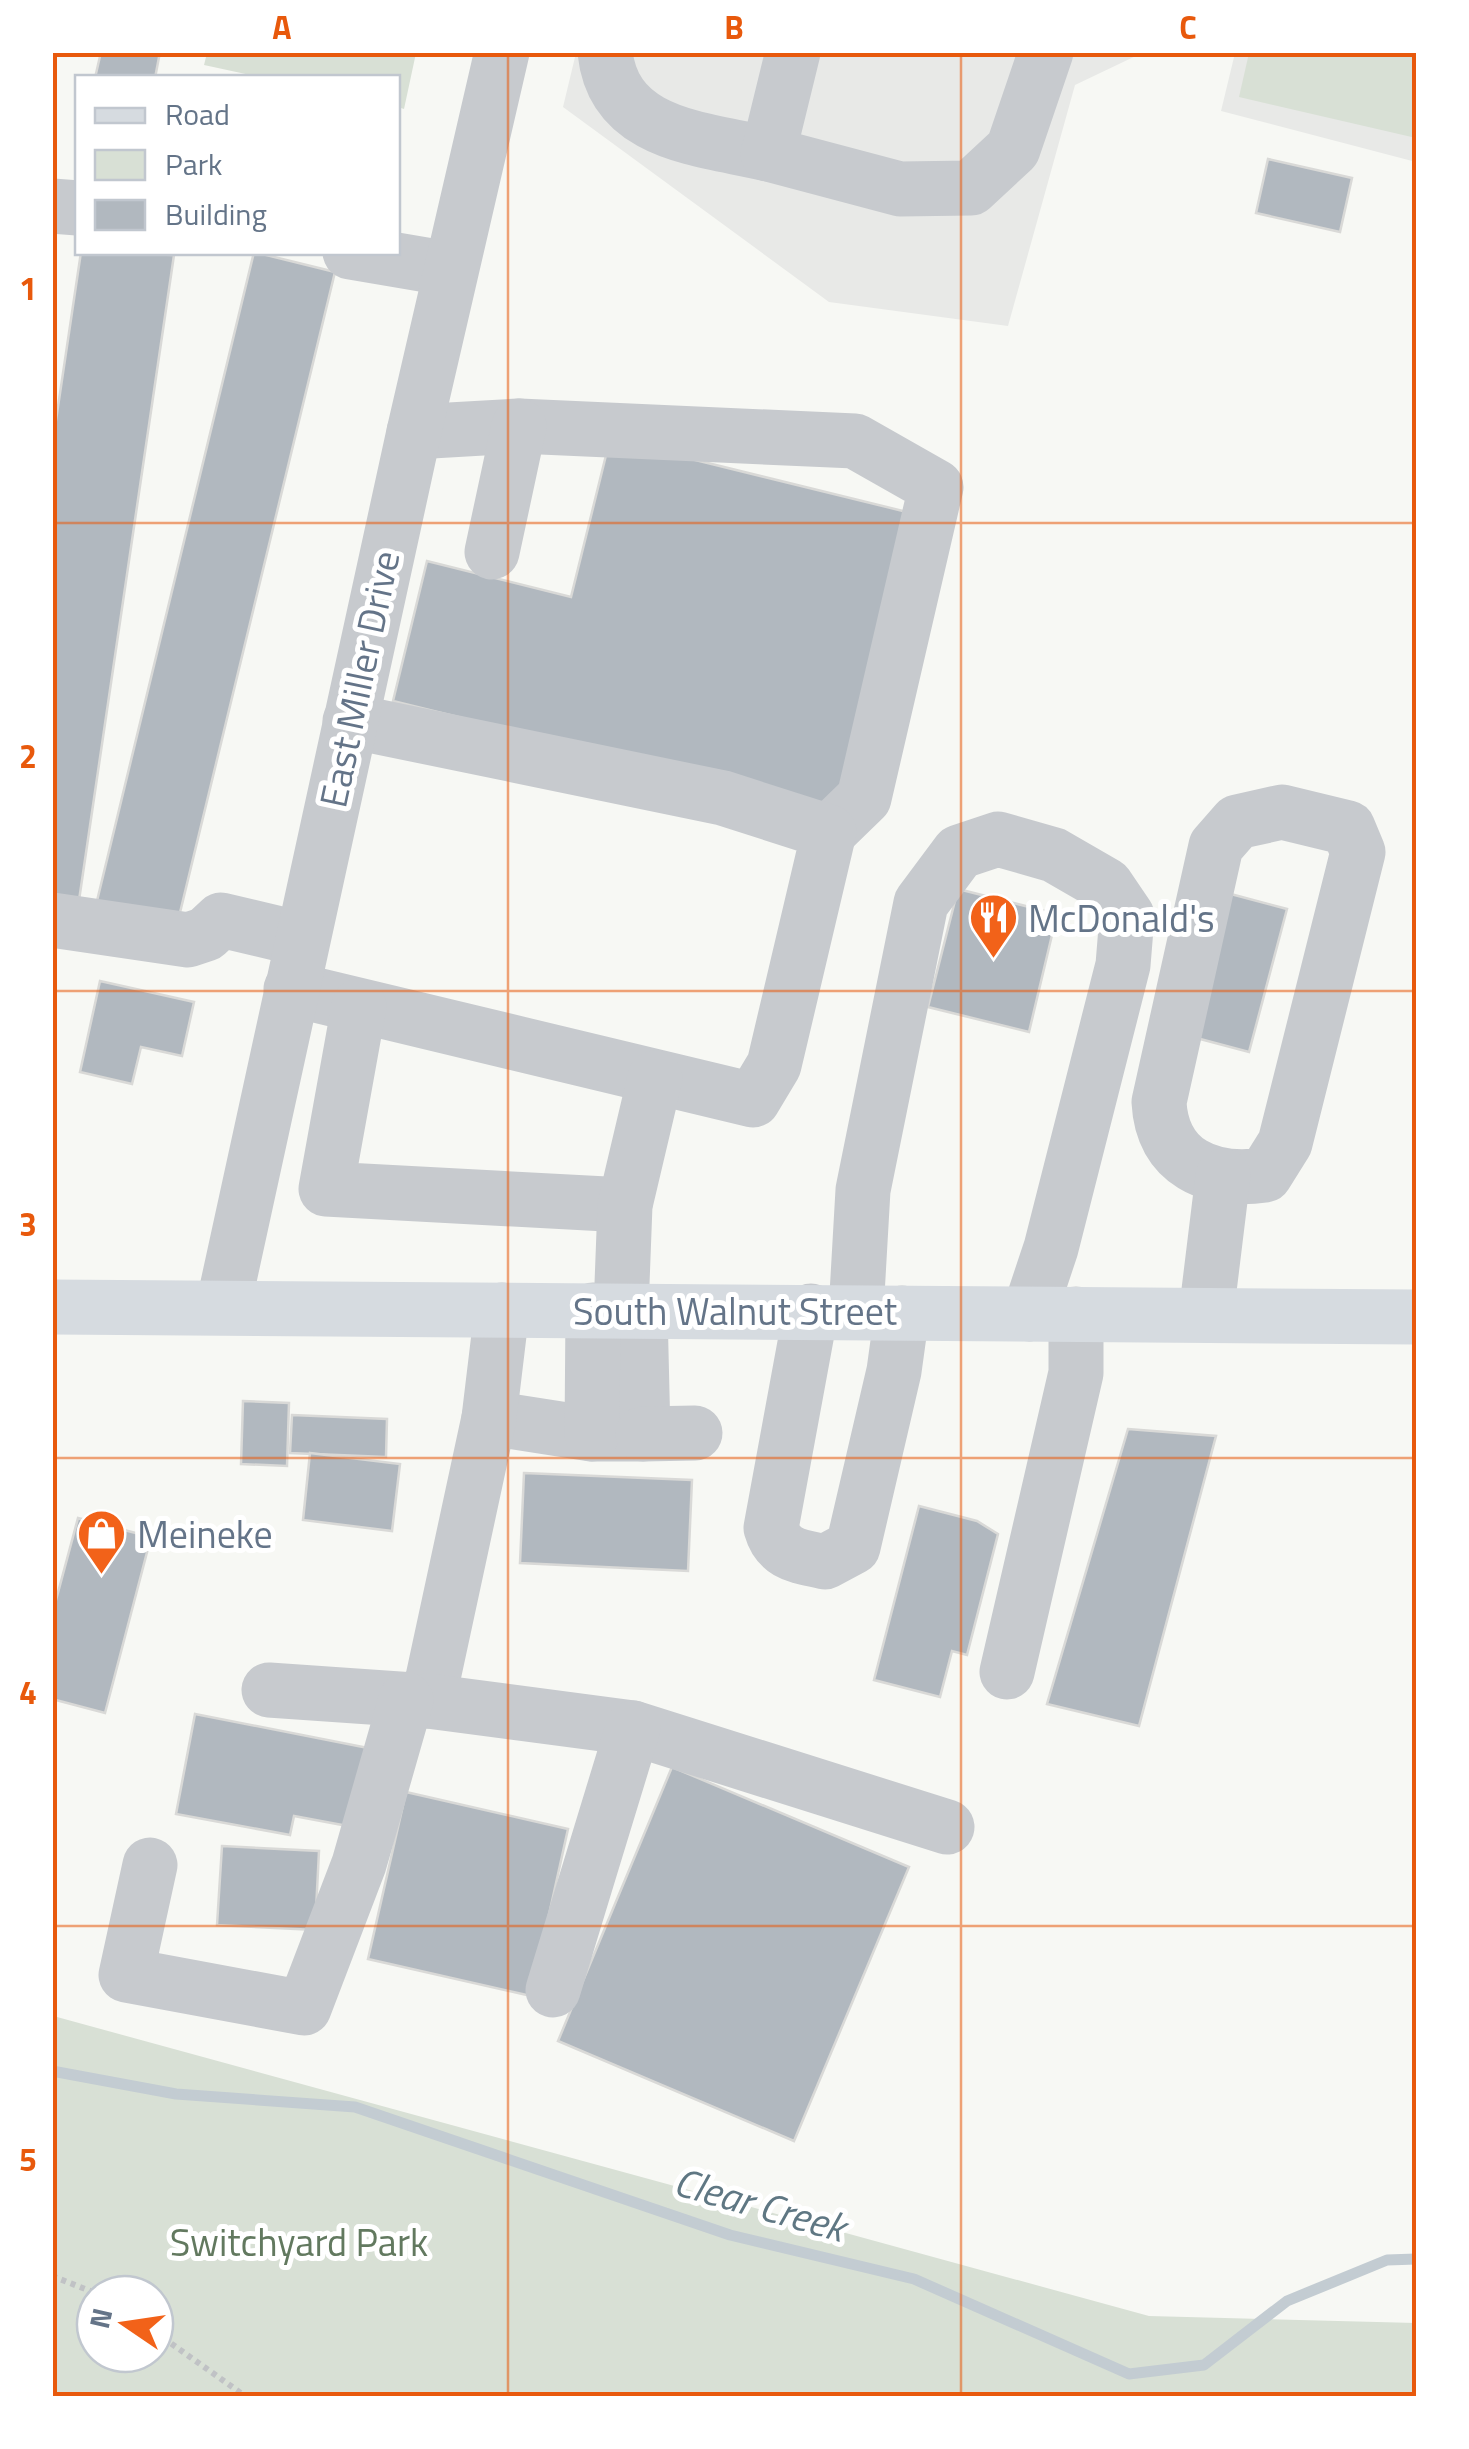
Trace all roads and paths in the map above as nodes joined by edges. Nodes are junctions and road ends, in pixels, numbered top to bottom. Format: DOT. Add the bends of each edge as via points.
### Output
graph roads {
  1 [pos="502,52"];
  2 [pos="605,52"];
  3 [pos="793,52"];
  4 [pos="1046,52"];
  5 [pos="768,154"];
  6 [pos="367,255"];
  7 [pos="450,270"];
  8 [pos="518,426"];
  9 [pos="414,432"];
  10 [pos="492,552"];
  11 [pos="350,721"];
  12 [pos="829,832"];
  13 [pos="52,920"];
  14 [pos="296,964"];
  15 [pos="359,1006"];
  16 [pos="655,1078"];
  17 [pos="1223,1176"];
  18 [pos="625,1205"];
  19 [pos="223,1307"];
  20 [pos="52,1308"];
  21 [pos="502,1310"];
  22 [pos="618,1310"];
  23 [pos="856,1312"];
  24 [pos="1052,1314"];
  25 [pos="1206,1315"];
  26 [pos="1416,1317"];
  27 [pos="489,1418"];
  28 [pos="1007,1672"];
  29 [pos="269,1690"];
  30 [pos="417,1701"];
  31 [pos="633,1728"];
  32 [pos="947,1827"];
  33 [pos="150,1865"];
  34 [pos="553,1990"];
  35 [pos="175,2346"];
  36 [pos="245,2396"];
  1 -- 7 [label="street, East Miller Drive"];
  2 -- 5 [label="street" via="608,76 628,110 660,128"];
  3 -- 5 [label="street"];
  4 -- 5 [label="street" via="1013,148 971,188 900,189"];
  6 -- 7 [label="street"];
  7 -- 9 [label="street, East Miller Drive"];
  8 -- 9 [label="street"];
  8 -- 10 [label="street"];
  8 -- 12 [label="street" via="855,441 936,486 864,798"];
  9 -- 11 [label="street, East Miller Drive"];
  11 -- 12 [label="street" via="722,798"];
  11 -- 14 [label="street, East Miller Drive"];
  12 -- 16 [label="street" via="774,1065 753,1100"];
  13 -- 14 [label="street" via="188,940 221,920"];
  14 -- 15 [label="street"];
  14 -- 19 [label="street, East Miller Drive"];
  15 -- 16 [label="street"];
  15 -- 18 [label="street" via="326,1190"];
  16 -- 18 [label="street"];
  17 -- 17 [label="street" via="1265,1176 1286,1144 1358,852 1348,828 1282,812 1237,822 1216,846 1159,1102 1160,1126 1172,1147 1192,1166"];
  17 -- 25 [label="street"];
  18 -- 22 [label="street"];
  19 -- 20 [label="main road, South Walnut Street"];
  19 -- 21 [label="main road, South Walnut Street"];
  21 -- 22 [label="main road, South Walnut Street"];
  21 -- 27 [label="street"];
  22 -- 23 [label="main road, South Walnut Street"];
  22 -- 27 [label="street" via="643,1434"];
  23 -- 24 [label="main road, South Walnut Street"];
  23 -- 24 [label="street" via="864,1190 921,903 959,852 998,839 1054,855 1106,885 1126,916 1123,965 1051,1248"];
  24 -- 25 [label="main road, South Walnut Street"];
  24 -- 28 [label="street" via="1076,1372"];
  25 -- 26 [label="main road, South Walnut Street"];
  27 -- 30 [label="street"];
  29 -- 30 [label="street"];
  30 -- 31 [label="street"];
  30 -- 33 [label="street" via="304,2008 126,1976"];
  31 -- 32 [label="street"];
  31 -- 34 [label="street"];
  35 -- 36 [label="path"];
}
